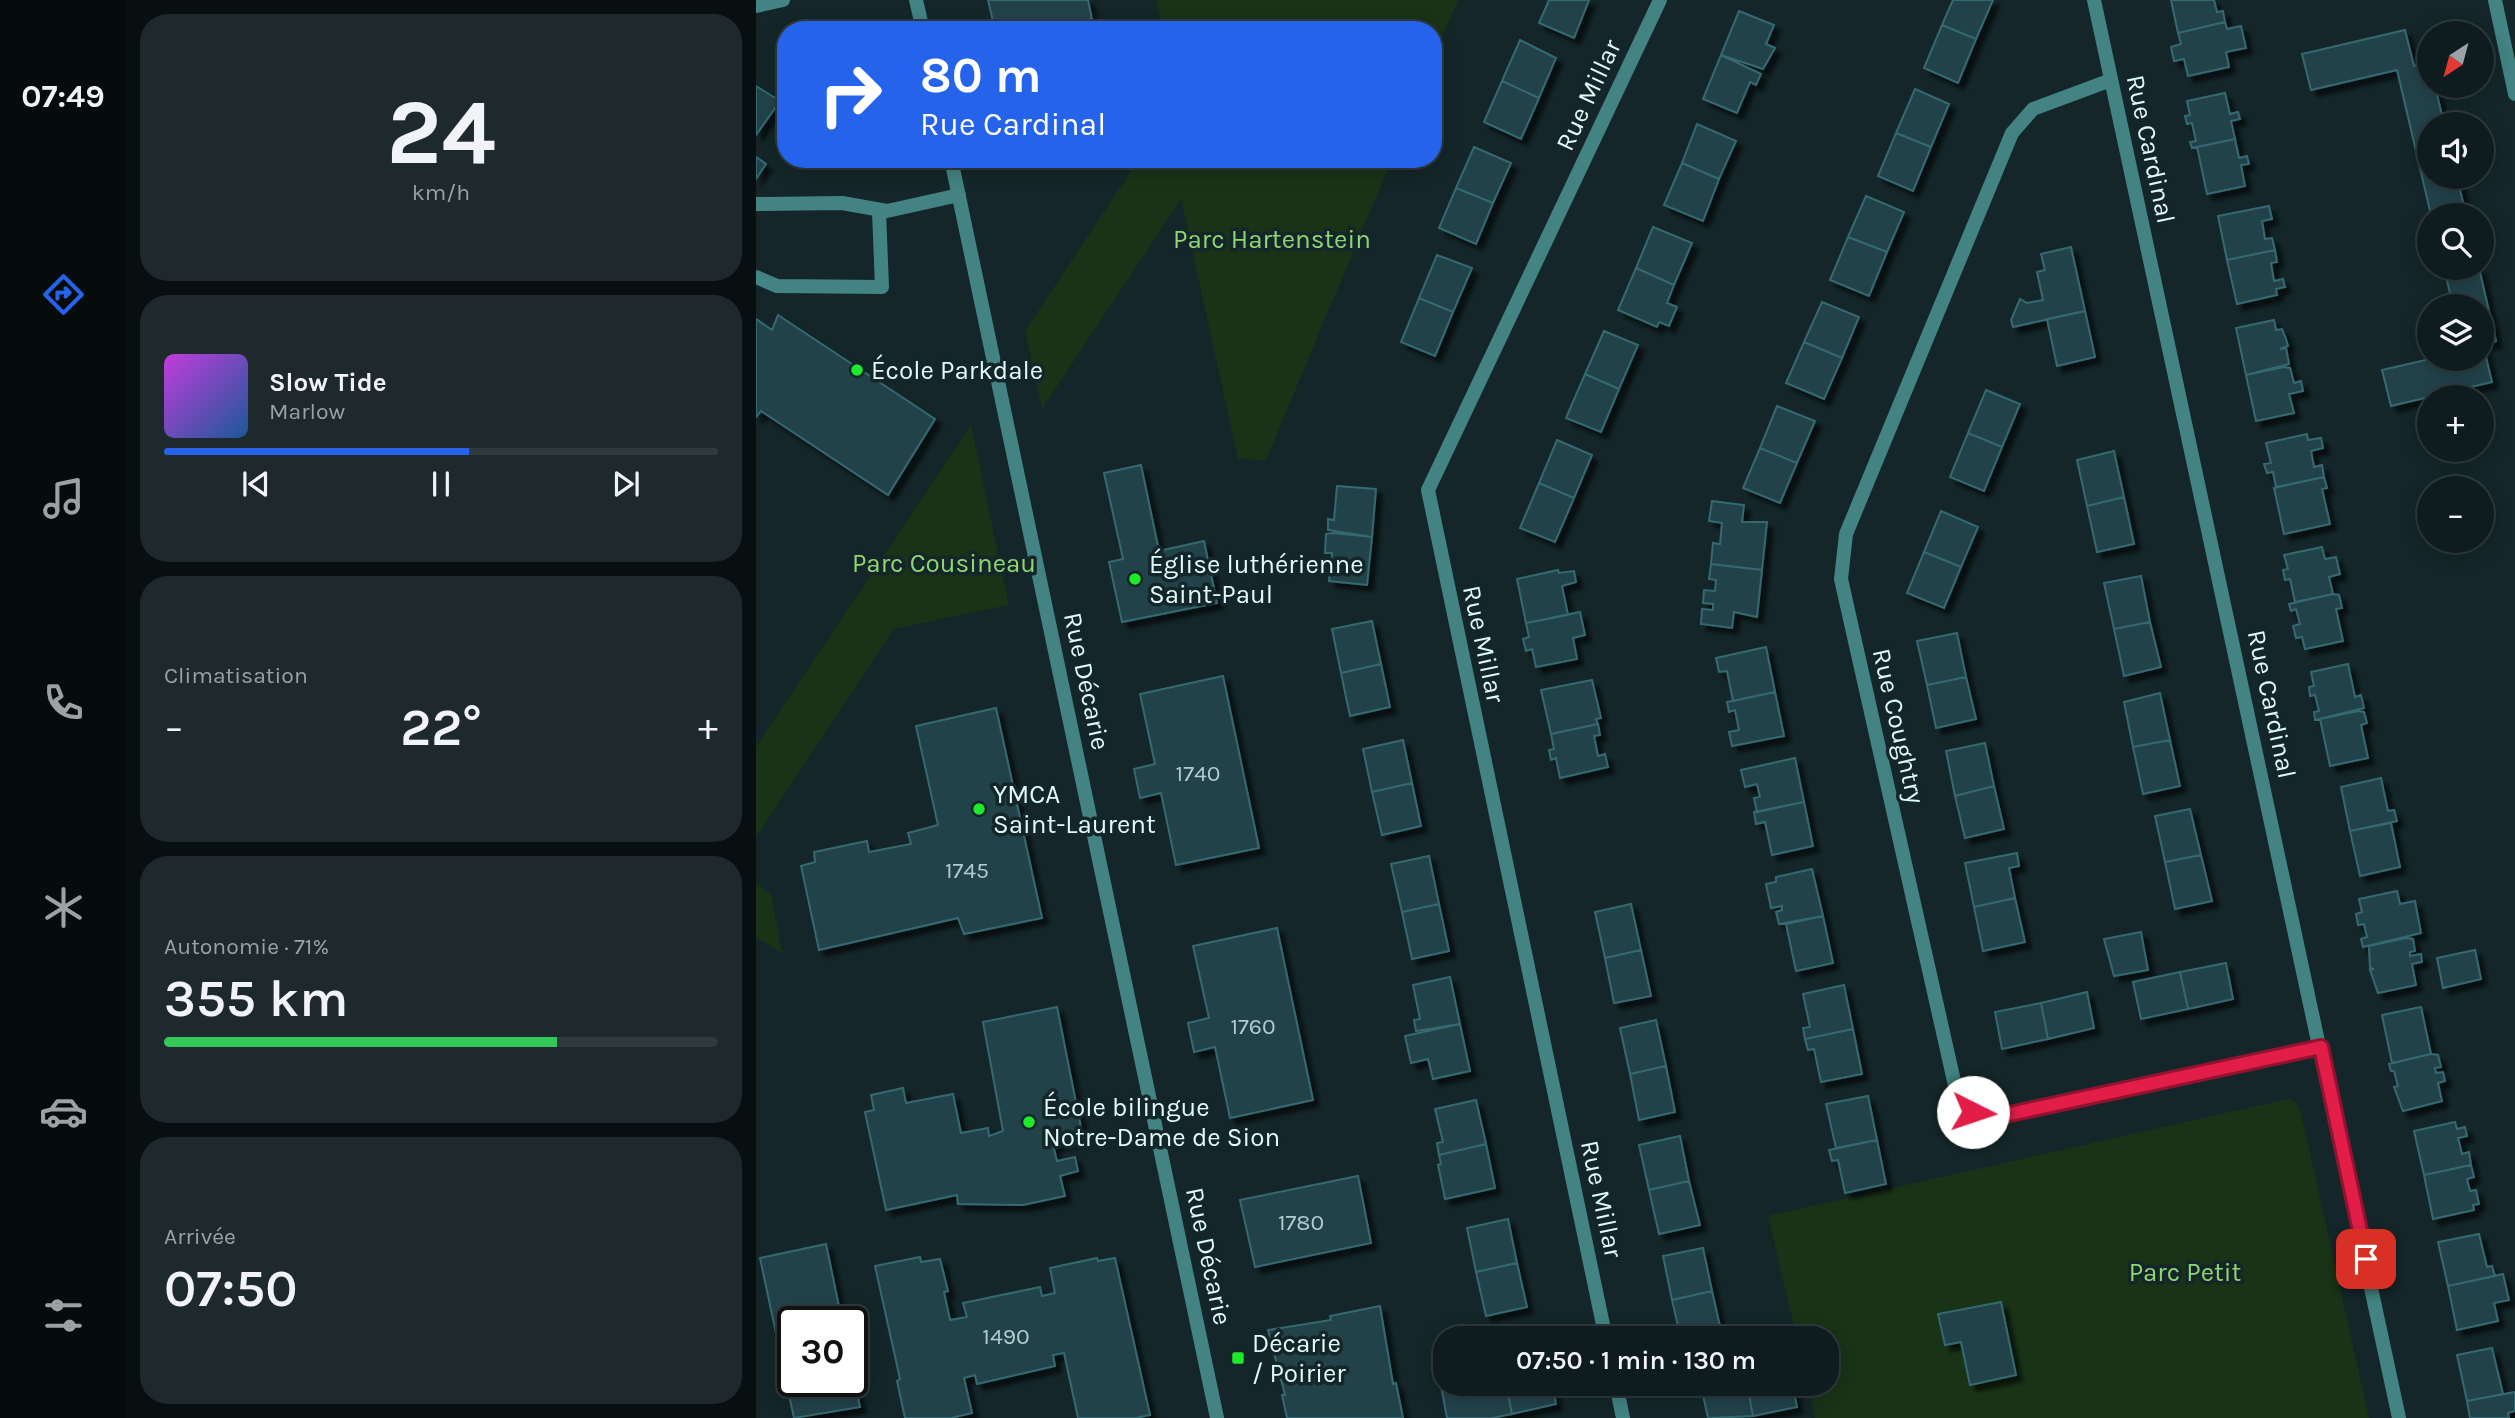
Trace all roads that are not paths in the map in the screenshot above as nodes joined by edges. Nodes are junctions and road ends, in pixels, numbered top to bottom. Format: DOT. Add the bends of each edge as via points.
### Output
graph roads {
  1 [pos="783,0"];
  2 [pos="916,0"];
  3 [pos="1660,0"];
  4 [pos="2094,0"];
  5 [pos="2495,0"];
  6 [pos="756,6"];
  7 [pos="921,21"];
  8 [pos="2111,80"];
  9 [pos="2515,94"];
  10 [pos="953,168"];
  11 [pos="959,195"];
  12 [pos="756,204"];
  13 [pos="880,212"];
  14 [pos="756,277"];
  15 [pos="2321,1047"];
  16 [pos="1603,1326"];
  17 [pos="1618,1396"];
  18 [pos="1217,1418"];
  19 [pos="1623,1418"];
  20 [pos="2399,1418"];
  1 -- 6 [label="street"];
  2 -- 7 [label="street"];
  3 -- 16 [label="street, Rue Millar" via="1428,490"];
  4 -- 8 [label="street, Rue Cardinal"];
  5 -- 9 [label="street"];
  8 -- 15 [label="street, Rue Cardinal"];
  8 -- 15 [label="street, Rue Coughtry" via="2034,109 2012,133 1846,534 1841,579 1956,1090 1973,1112 2005,1115"];
  10 -- 11 [label="street, Rue Décarie"];
  11 -- 13 [label="street"];
  11 -- 18 [label="street, Rue Décarie"];
  12 -- 13 [label="street" via="842,202"];
  13 -- 14 [label="street" via="882,287 777,286"];
  15 -- 20 [label="street, Rue Cardinal"];
  17 -- 19 [label="street"];
}
